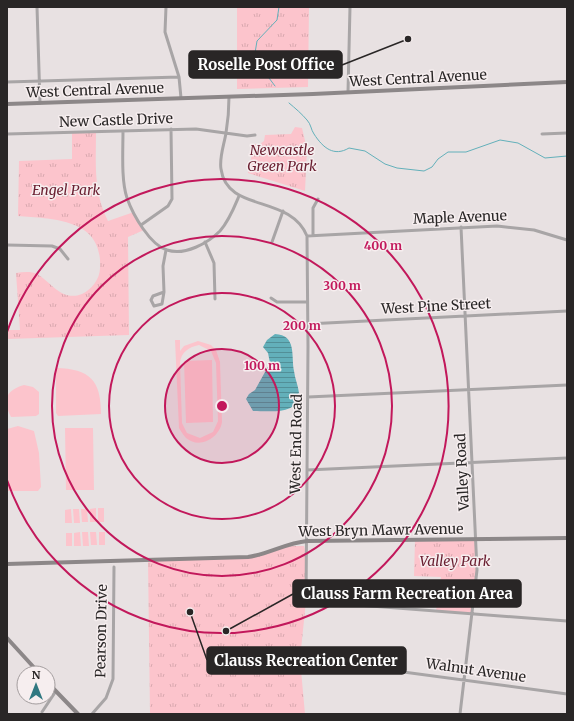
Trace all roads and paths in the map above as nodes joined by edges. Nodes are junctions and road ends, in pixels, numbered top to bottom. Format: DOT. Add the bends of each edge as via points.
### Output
graph roads {
  1 [pos="37,7"];
  2 [pos="166,7"];
  3 [pos="350,7"];
  4 [pos="179,77"];
  5 [pos="7,82"];
  6 [pos="39,82"];
  7 [pos="567,82"];
  8 [pos="348,92"];
  9 [pos="229,97"];
  10 [pos="181,98"];
  11 [pos="40,103"];
  12 [pos="7,104"];
  13 [pos="172,129"];
  14 [pos="123,131"];
  15 [pos="226,133"];
  16 [pos="567,133"];
  17 [pos="7,134"];
  18 [pos="542,134"];
  19 [pos="255,135"];
  20 [pos="239,196"];
  21 [pos="318,199"];
  22 [pos="283,211"];
  23 [pos="141,225"];
  24 [pos="461,227"];
  25 [pos="312,235"];
  26 [pos="307,236"];
  27 [pos="567,240"];
  28 [pos="205,242"];
  29 [pos="272,242"];
  30 [pos="7,245"];
  31 [pos="166,250"];
  32 [pos="68,259"];
  33 [pos="164,292"];
  34 [pos="271,298"];
  35 [pos="215,299"];
  36 [pos="307,302"];
  37 [pos="567,311"];
  38 [pos="465,316"];
  39 [pos="307,324"];
  40 [pos="567,385"];
  41 [pos="469,389"];
  42 [pos="308,397"];
  43 [pos="567,458"];
  44 [pos="472,463"];
  45 [pos="306,470"];
  46 [pos="567,538"];
  47 [pos="476,539"];
  48 [pos="307,541"];
  49 [pos="7,564"];
  50 [pos="114,567"];
  51 [pos="472,614"];
  52 [pos="567,621"];
  53 [pos="7,638"];
  54 [pos="310,661"];
  55 [pos="32,665"];
  56 [pos="464,680"];
  57 [pos="56,692"];
  58 [pos="567,694"];
  59 [pos="47,705"];
  60 [pos="42,712"];
  61 [pos="78,714"];
  62 [pos="92,714"];
  63 [pos="460,714"];
  1 -- 6 [label="street"];
  2 -- 4 [label="street" via="166,38"];
  3 -- 8 [label="street"];
  4 -- 6 [label="street"];
  4 -- 10 [label="street"];
  5 -- 6 [label="street"];
  6 -- 11 [label="street"];
  7 -- 8 [label="street, West Central Avenue"];
  8 -- 9 [label="street, West Central Avenue"];
  9 -- 10 [label="street, West Central Avenue"];
  9 -- 15 [label="street"];
  10 -- 11 [label="street, West Central Avenue"];
  11 -- 12 [label="street, West Central Avenue"];
  13 -- 14 [label="street, New Castle Drive"];
  13 -- 15 [label="street, New Castle Drive" via="196,128"];
  13 -- 23 [label="street" via="172,199 168,206"];
  14 -- 17 [label="street, New Castle Drive"];
  14 -- 23 [label="street" via="126,194"];
  15 -- 19 [label="street, New Castle Drive"];
  15 -- 20 [label="street" via="221,171 228,186"];
  16 -- 18 [label="street"];
  20 -- 22 [label="street"];
  20 -- 28 [label="street" via="220,230"];
  21 -- 25 [label="street" via="313,208"];
  22 -- 26 [label="street" via="296,219"];
  22 -- 29 [label="street"];
  23 -- 31 [label="street" via="147,234"];
  24 -- 25 [label="street, Maple Avenue"];
  24 -- 27 [label="street, Maple Avenue" via="514,227"];
  24 -- 38 [label="street, Valley Road"];
  25 -- 26 [label="street, Maple Avenue"];
  26 -- 36 [label="street, West End Road"];
  28 -- 31 [label="street" via="184,251"];
  28 -- 35 [label="street" via="214,263"];
  30 -- 32 [label="street" via="52,246 60,249"];
  31 -- 33 [label="street" via="163,266"];
  33 -- 33 [label="street" via="153,296 151,300 154,306 162,304"];
  34 -- 36 [label="street" via="277,302"];
  36 -- 39 [label="street, West End Road"];
  37 -- 38 [label="street, West Pine Street"];
  38 -- 39 [label="street, West Pine Street"];
  38 -- 41 [label="street, Valley Road"];
  39 -- 42 [label="street, West End Road"];
  40 -- 41 [label="street"];
  41 -- 42 [label="street"];
  41 -- 44 [label="street, Valley Road"];
  42 -- 45 [label="street, West End Road"];
  43 -- 44 [label="street"];
  44 -- 45 [label="street"];
  44 -- 47 [label="street, Valley Road"];
  45 -- 48 [label="street, West End Road"];
  46 -- 47 [label="street, West Bryn Mawr Avenue"];
  47 -- 48 [label="street, West Bryn Mawr Avenue"];
  47 -- 51 [label="street, Valley Road" via="477,570"];
  48 -- 49 [label="street, West Bryn Mawr Avenue" via="290,543 264,554 248,557"];
  48 -- 51 [label="street, West End Road" via="306,601"];
  50 -- 62 [label="street, Pearson Drive" via="112,679 106,698"];
  51 -- 52 [label="street"];
  51 -- 56 [label="street, Valley Road"];
  53 -- 55 [label="street"];
  54 -- 56 [label="street, Walnut Avenue"];
  56 -- 58 [label="street, Walnut Avenue"];
  56 -- 63 [label="street, Valley Road"];
  57 -- 61 [label="street"];
  59 -- 60 [label="street"];
}
